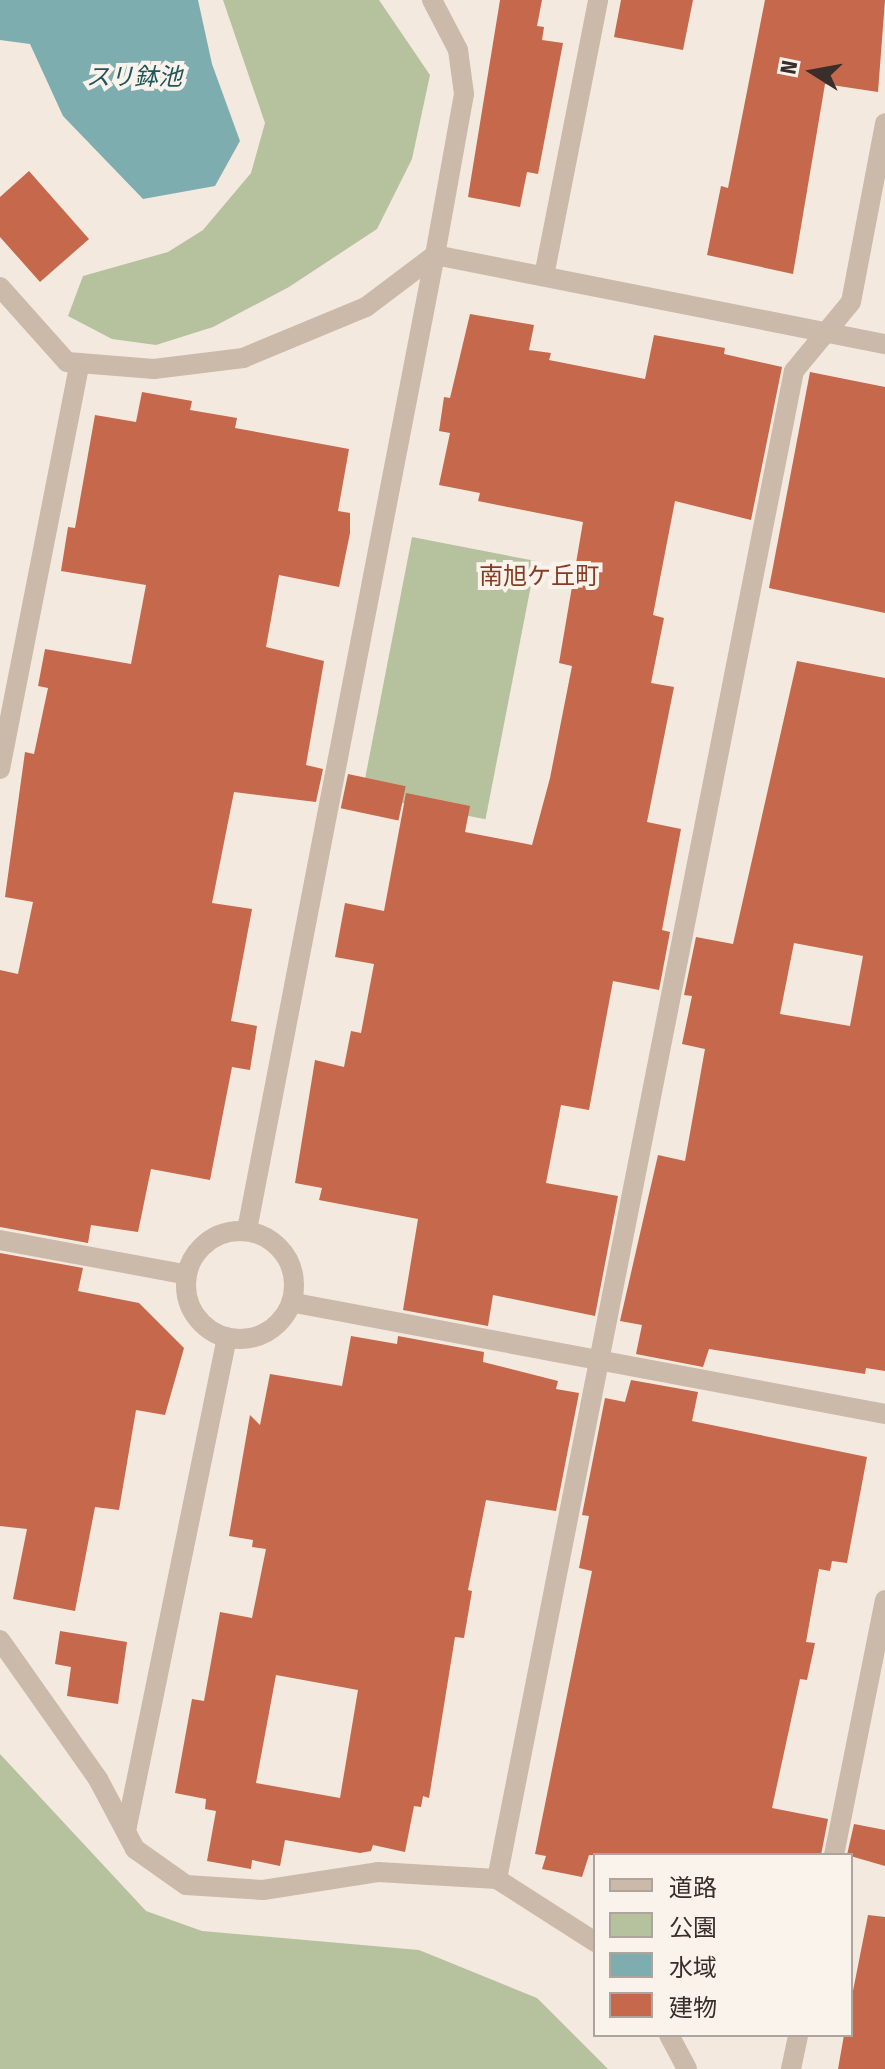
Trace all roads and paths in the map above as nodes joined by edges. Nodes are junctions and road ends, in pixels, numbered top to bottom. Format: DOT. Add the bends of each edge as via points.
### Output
graph roads {
  1 [pos="432,0"];
  2 [pos="598,0"];
  3 [pos="885,123"];
  4 [pos="435,255"];
  5 [pos="544,276"];
  6 [pos="0,287"];
  7 [pos="826,332"];
  8 [pos="885,344"];
  9 [pos="80,363"];
  10 [pos="0,769"];
  11 [pos="247,1230"];
  12 [pos="0,1240"];
  13 [pos="184,1274"];
  14 [pos="295,1303"];
  15 [pos="227,1337"];
  16 [pos="600,1360"];
  17 [pos="885,1414"];
  18 [pos="885,1600"];
  19 [pos="0,1640"];
  20 [pos="126,1831"];
  21 [pos="834,1853"];
  22 [pos="497,1879"];
  23 [pos="593,1941"];
  24 [pos="670,2037"];
  25 [pos="798,2037"];
  26 [pos="687,2069"];
  27 [pos="791,2069"];
  1 -- 4 [label="street" via="458,50 464,94"];
  2 -- 5 [label="street"];
  3 -- 7 [label="street" via="851,302"];
  4 -- 5 [label="street"];
  4 -- 9 [label="street" via="366,307 243,358 154,369"];
  4 -- 11 [label="street"];
  5 -- 7 [label="street"];
  6 -- 9 [label="street" via="67,362"];
  7 -- 8 [label="street"];
  7 -- 16 [label="street" via="794,371"];
  9 -- 10 [label="street"];
  11 -- 13 [label="street" via="208,1240"];
  11 -- 14 [label="street" via="266,1238 284,1255 294,1278"];
  12 -- 13 [label="street"];
  13 -- 15 [label="street" via="184,1293 194,1313"];
  14 -- 15 [label="street" via="266,1332 247,1339"];
  14 -- 16 [label="street"];
  15 -- 20 [label="street"];
  16 -- 17 [label="street"];
  16 -- 22 [label="street"];
  18 -- 21 [label="street"];
  19 -- 20 [label="street" via="98,1779"];
  20 -- 22 [label="street" via="135,1849 186,1885 263,1890 378,1872"];
  22 -- 23 [label="street"];
  24 -- 26 [label="street"];
  25 -- 27 [label="street"];
}
